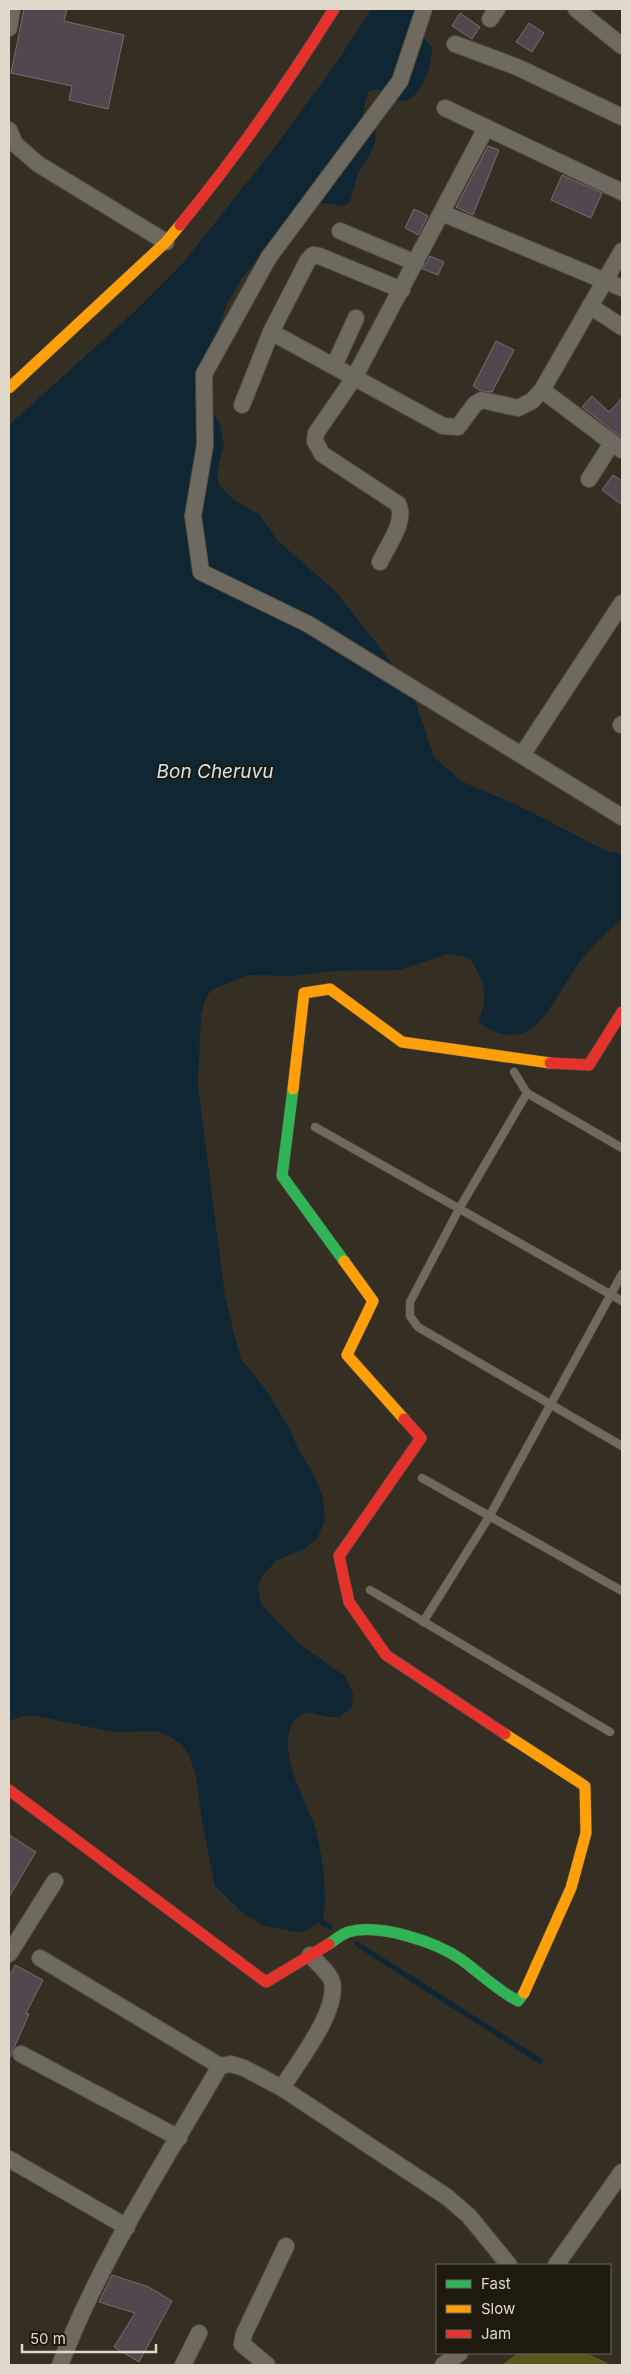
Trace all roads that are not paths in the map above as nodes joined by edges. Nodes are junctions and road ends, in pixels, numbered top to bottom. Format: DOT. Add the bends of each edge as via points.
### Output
graph roads {
  1 [pos="12,9"];
  2 [pos="334,9"];
  3 [pos="424,9"];
  4 [pos="576,9"];
  5 [pos="9,28"];
  6 [pos="456,44"];
  7 [pos="622,46"];
  8 [pos="445,108"];
  9 [pos="622,117"];
  10 [pos="486,128"];
  11 [pos="9,130"];
  12 [pos="622,192"];
  13 [pos="442,213"];
  14 [pos="340,231"];
  15 [pos="166,242"];
  16 [pos="622,250"];
  17 [pos="416,263"];
  18 [pos="606,280"];
  19 [pos="622,288"];
  20 [pos="402,290"];
  21 [pos="590,306"];
  22 [pos="356,318"];
  23 [pos="622,327"];
  24 [pos="271,332"];
  25 [pos="334,366"];
  26 [pos="354,378"];
  27 [pos="9,388"];
  28 [pos="542,390"];
  29 [pos="242,405"];
  30 [pos="617,446"];
  31 [pos="589,479"];
  32 [pos="380,562"];
  33 [pos="622,603"];
  34 [pos="522,755"];
  35 [pos="622,817"];
  36 [pos="622,1012"];
  37 [pos="514,1072"];
  38 [pos="527,1093"];
  39 [pos="315,1127"];
  40 [pos="622,1148"];
  41 [pos="459,1209"];
  42 [pos="622,1274"];
  43 [pos="610,1294"];
  44 [pos="622,1301"];
  45 [pos="549,1404"];
  46 [pos="622,1446"];
  47 [pos="422,1478"];
  48 [pos="488,1517"];
  49 [pos="370,1590"];
  50 [pos="622,1591"];
  51 [pos="423,1622"];
  52 [pos="610,1732"];
  53 [pos="9,1790"];
  54 [pos="55,1881"];
  55 [pos="9,1954"];
  56 [pos="310,1955"];
  57 [pos="40,1958"];
  58 [pos="21,2054"];
  59 [pos="220,2066"];
  60 [pos="282,2088"];
  61 [pos="179,2138"];
  62 [pos="9,2159"];
  63 [pos="622,2172"];
  64 [pos="127,2227"];
  65 [pos="286,2246"];
  66 [pos="508,2264"];
  67 [pos="557,2264"];
  68 [pos="199,2334"];
  69 [pos="458,2354"];
  70 [pos="60,2365"];
  71 [pos="183,2365"];
  72 [pos="267,2365"];
  73 [pos="442,2365"];
  1 -- 5 [label="street"];
  2 -- 15 [label="street" via="228,167"];
  3 -- 34 [label="street" via="400,81 269,257 204,374 205,445 193,516 202,572 308,624"];
  4 -- 7 [label="street"];
  6 -- 9 [label="street" via="517,67"];
  8 -- 10 [label="street"];
  10 -- 12 [label="street"];
  10 -- 13 [label="street"];
  11 -- 15 [label="street" via="15,144 38,164"];
  13 -- 17 [label="street"];
  13 -- 18 [label="street"];
  14 -- 17 [label="street"];
  15 -- 27 [label="street"];
  16 -- 18 [label="street"];
  17 -- 20 [label="street"];
  18 -- 19 [label="street"];
  18 -- 21 [label="street"];
  20 -- 24 [label="street" via="313,256"];
  20 -- 26 [label="street"];
  21 -- 23 [label="street"];
  21 -- 28 [label="street"];
  22 -- 25 [label="street"];
  24 -- 25 [label="street"];
  24 -- 29 [label="street"];
  25 -- 26 [label="street"];
  26 -- 28 [label="street" via="452,428 461,425 475,404 482,400 518,408 532,401"];
  26 -- 32 [label="street" via="316,433 315,441 322,454 398,504 400,522"];
  28 -- 30 [label="street"];
  30 -- 31 [label="street"];
  33 -- 34 [label="street"];
  34 -- 35 [label="street"];
  36 -- 56 [label="street" via="589,1065 565,1065 402,1042 330,989 304,993 282,1176 373,1301 347,1355 421,1438 339,1556 349,1602 386,1654 585,1786 586,1797 586,1833 571,1888 527,1990 518,2001 460,1960 411,1936 389,1931 348,1932"];
  37 -- 38 [label="lane"];
  38 -- 40 [label="lane"];
  38 -- 41 [label="lane"];
  39 -- 41 [label="lane"];
  41 -- 43 [label="lane"];
  41 -- 45 [label="lane" via="410,1302 410,1316 418,1327"];
  42 -- 43 [label="lane"];
  43 -- 44 [label="lane"];
  43 -- 45 [label="lane"];
  45 -- 46 [label="lane"];
  45 -- 48 [label="lane"];
  47 -- 48 [label="lane"];
  48 -- 50 [label="lane"];
  48 -- 51 [label="lane"];
  49 -- 51 [label="lane"];
  51 -- 52 [label="lane"];
  53 -- 56 [label="street" via="266,1982"];
  54 -- 55 [label="street"];
  56 -- 60 [label="street" via="332,1980 333,1998 326,2017"];
  57 -- 59 [label="street"];
  58 -- 61 [label="street"];
  59 -- 60 [label="street" via="231,2064 244,2068"];
  59 -- 61 [label="street"];
  60 -- 66 [label="street" via="447,2197 469,2216"];
  61 -- 64 [label="street"];
  62 -- 64 [label="street"];
  63 -- 67 [label="street"];
  64 -- 70 [label="street" via="78,2316"];
  65 -- 72 [label="street" via="242,2344"];
  68 -- 71 [label="street"];
  69 -- 73 [label="street"];
}
